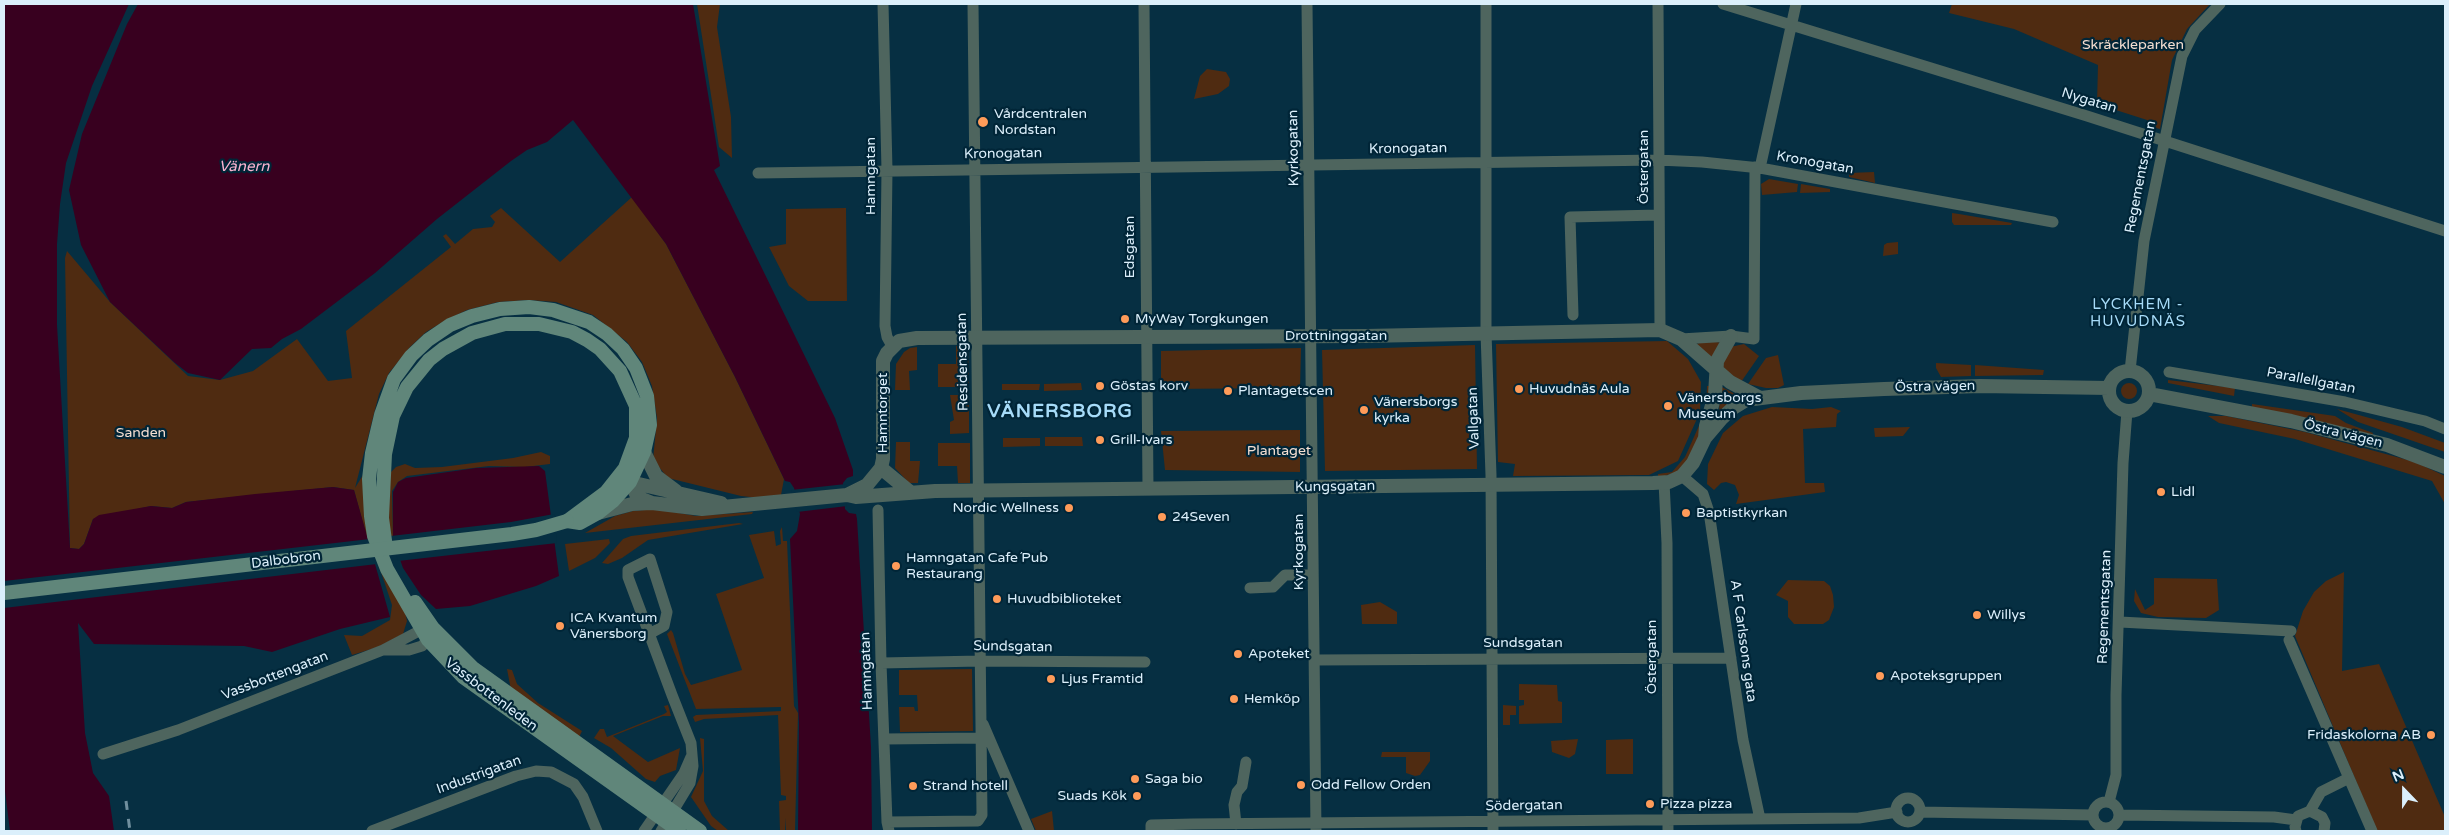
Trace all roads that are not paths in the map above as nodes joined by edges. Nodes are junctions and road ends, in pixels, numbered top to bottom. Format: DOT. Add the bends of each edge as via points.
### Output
graph roads {
  1 [pos="883,4"];
  2 [pos="973,4"];
  3 [pos="1144,4"];
  4 [pos="1307,4"];
  5 [pos="1486,4"];
  6 [pos="1658,4"];
  7 [pos="1722,4"];
  8 [pos="1796,4"];
  9 [pos="2220,4"];
  10 [pos="1792,24"];
  11 [pos="2164,141"];
  12 [pos="1658,160"];
  13 [pos="1485,163"];
  14 [pos="1309,166"];
  15 [pos="1145,167"];
  16 [pos="1757,168"];
  17 [pos="975,169"];
  18 [pos="887,170"];
  19 [pos="758,173"];
  20 [pos="1659,215"];
  21 [pos="2053,222"];
  22 [pos="2445,231"];
  23 [pos="1574,315"];
  24 [pos="1660,330"];
  25 [pos="1486,334"];
  26 [pos="978,336"];
  27 [pos="1311,336"];
  28 [pos="1731,336"];
  29 [pos="1146,337"];
  30 [pos="1681,339"];
  31 [pos="892,346"];
  32 [pos="1716,371"];
  33 [pos="2130,371"];
  34 [pos="2169,372"];
  35 [pos="2109,388"];
  36 [pos="2149,394"];
  37 [pos="1760,398"];
  38 [pos="2127,411"];
  39 [pos="2445,428"];
  40 [pos="1706,438"];
  41 [pos="644,452"];
  42 [pos="2445,467"];
  43 [pos="625,468"];
  44 [pos="881,468"];
  45 [pos="1682,476"];
  46 [pos="630,482"];
  47 [pos="1664,482"];
  48 [pos="1491,484"];
  49 [pos="1314,488"];
  50 [pos="1148,489"];
  51 [pos="979,490"];
  52 [pos="606,492"];
  53 [pos="910,492"];
  54 [pos="681,494"];
  55 [pos="847,495"];
  56 [pos="652,503"];
  57 [pos="732,506"];
  58 [pos="878,510"];
  59 [pos="598,513"];
  60 [pos="566,521"];
  61 [pos="1313,575"];
  62 [pos="1250,588"];
  63 [pos="4,593"];
  64 [pos="2120,622"];
  65 [pos="428,633"];
  66 [pos="649,634"];
  67 [pos="1492,658"];
  68 [pos="1667,658"];
  69 [pos="1731,658"];
  70 [pos="1314,660"];
  71 [pos="980,661"];
  72 [pos="1145,662"];
  73 [pos="881,663"];
  74 [pos="982,720"];
  75 [pos="981,738"];
  76 [pos="884,739"];
  77 [pos="103,754"];
  78 [pos="1246,762"];
  79 [pos="2349,778"];
  80 [pos="2109,802"];
  81 [pos="2310,811"];
  82 [pos="1897,812"];
  83 [pos="1920,812"];
  84 [pos="2093,815"];
  85 [pos="2119,815"];
  86 [pos="664,817"];
  87 [pos="1667,819"];
  88 [pos="1760,819"];
  89 [pos="1236,824"];
  90 [pos="888,826"];
  91 [pos="1493,826"];
  92 [pos="1908,826"];
  93 [pos="2296,826"];
  94 [pos="1263,827"];
  95 [pos="1316,827"];
  96 [pos="1151,828"];
  97 [pos="2110,829"];
  98 [pos="372,831"];
  99 [pos="597,831"];
  100 [pos="644,831"];
  101 [pos="679,831"];
  102 [pos="700,831"];
  103 [pos="1029,831"];
  104 [pos="1668,831"];
  105 [pos="2324,831"];
  106 [pos="2372,831"];
  1 -- 18 [label="street, Hamngatan"];
  2 -- 17 [label="street, Residensgatan"];
  3 -- 15 [label="street, Edsgatan"];
  4 -- 14 [label="street, Kyrkogatan"];
  5 -- 13 [label="street, Vallgatan"];
  6 -- 12 [label="street, Östergatan"];
  7 -- 10 [label="street, Nygatan"];
  8 -- 10 [label="street"];
  9 -- 11 [label="street, Regementsgatan" via="2195,30 2182,56"];
  10 -- 11 [label="street, Nygatan"];
  10 -- 16 [label="street"];
  11 -- 22 [label="street, Nygatan"];
  11 -- 33 [label="street, Regementsgatan" via="2144,241"];
  12 -- 13 [label="street, Kronogatan"];
  12 -- 16 [label="street, Kronogatan"];
  12 -- 20 [label="street, Östergatan"];
  13 -- 14 [label="street, Kronogatan"];
  13 -- 25 [label="street, Vallgatan"];
  14 -- 15 [label="street, Kronogatan"];
  14 -- 27 [label="street, Kyrkogatan"];
  15 -- 17 [label="street, Kronogatan"];
  15 -- 29 [label="street, Edsgatan"];
  16 -- 21 [label="street, Kronogatan"];
  16 -- 28 [label="street" via="1754,339"];
  17 -- 18 [label="street, Kronogatan"];
  17 -- 26 [label="street, Residensgatan"];
  18 -- 19 [label="street, Kronogatan"];
  18 -- 31 [label="street, Hamngatan" via="885,326"];
  20 -- 23 [label="street" via="1570,217"];
  20 -- 24 [label="street, Östergatan"];
  24 -- 25 [label="street, Drottninggatan"];
  24 -- 30 [label="street, Drottninggatan"];
  25 -- 27 [label="street, Drottninggatan"];
  25 -- 48 [label="street, Vallgatan"];
  26 -- 29 [label="street, Drottninggatan"];
  26 -- 31 [label="street, Drottninggatan" via="917,338 899,341"];
  26 -- 51 [label="street, Residensgatan"];
  27 -- 29 [label="street, Drottninggatan"];
  27 -- 49 [label="street, Kyrkogatan"];
  28 -- 30 [label="street"];
  28 -- 32 [label="street" via="1720,353"];
  29 -- 50 [label="street, Edsgatan"];
  30 -- 32 [label="street, Drottninggatan"];
  31 -- 44 [label="street, Hamntorget" via="883,361 882,372"];
  32 -- 37 [label="street, Drottninggatan"];
  32 -- 40 [label="street" via="1715,395"];
  33 -- 35 [label="street" via="2116,376"];
  33 -- 36 [label="street" via="2145,379"];
  34 -- 39 [label="street, Parallellgatan" via="2345,402"];
  35 -- 37 [label="street, Östra vägen" via="1884,388"];
  35 -- 38 [label="street" via="2114,404"];
  36 -- 38 [label="street" via="2141,407"];
  36 -- 42 [label="street, Östra vägen" via="2291,421 2387,445"];
  37 -- 40 [label="street" via="1741,402"];
  38 -- 64 [label="street, Regementsgatan"];
  40 -- 45 [label="street"];
  41 -- 46 [label="main road, Vassbottenleden"];
  41 -- 54 [label="street" via="656,476"];
  41 -- 65 [label="main road, Vassbottenleden" via="649,411 641,378 620,345 589,322 553,310 514,307 472,316 450,325 428,340 394,379 377,430 369,479 371,516 379,552"];
  43 -- 46 [label="street"];
  43 -- 52 [label="main road, Vassbottenleden"];
  43 -- 65 [label="main road, Vassbottenleden" via="636,438 636,406 620,371 587,340 547,326 505,324 457,340 429,360 407,387 393,416 384,463 382,518 393,566"];
  44 -- 53 [label="street"];
  44 -- 55 [label="street, Hamntorget" via="866,485"];
  45 -- 47 [label="street, Kungsgatan"];
  45 -- 69 [label="street, A F Carlssons gata" via="1702,494 1709,512"];
  46 -- 52 [label="street"];
  46 -- 54 [label="street"];
  46 -- 56 [label="street" via="636,494"];
  46 -- 59 [label="main road, Vassbottenleden"];
  47 -- 48 [label="street, Kungsgatan"];
  47 -- 68 [label="street, Östergatan"];
  48 -- 49 [label="street, Kungsgatan"];
  48 -- 67 [label="street, Vallgatan"];
  49 -- 50 [label="street, Kungsgatan"];
  49 -- 61 [label="street, Kyrkogatan"];
  50 -- 51 [label="street, Kungsgatan"];
  51 -- 53 [label="street, Kungsgatan"];
  51 -- 71 [label="street, Residensgatan"];
  52 -- 60 [label="main road, Vassbottenleden"];
  53 -- 55 [label="street, Kungsgatan"];
  54 -- 57 [label="street"];
  55 -- 57 [label="street"];
  56 -- 57 [label="street" via="702,510"];
  56 -- 59 [label="street" via="632,504"];
  58 -- 73 [label="street, Hamngatan"];
  59 -- 60 [label="main road, Vassbottenleden" via="580,523"];
  60 -- 63 [label="main road, Dalbobron, bridge" via="512,534"];
  61 -- 62 [label="street" via="1285,575 1273,587"];
  61 -- 70 [label="street, Kyrkogatan"];
  64 -- 79 [label="street" via="2290,635"];
  64 -- 80 [label="street, Regementsgatan" via="2116,774"];
  65 -- 77 [label="street, Vassbottengatan" via="178,730"];
  65 -- 86 [label="main road, Vassbottenleden" via="449,646"];
  66 -- 66 [label="street" via="664,626 667,612 650,559 628,570"];
  66 -- 86 [label="street" via="691,743 692,755 690,783"];
  67 -- 68 [label="street, Sundsgatan"];
  67 -- 70 [label="street, Sundsgatan"];
  67 -- 91 [label="street, Vallgatan"];
  68 -- 69 [label="street, Sundsgatan"];
  68 -- 87 [label="street, Östergatan"];
  69 -- 88 [label="street, A F Carlssons gata" via="1743,740"];
  70 -- 95 [label="street, Kyrkogatan"];
  71 -- 72 [label="street, Sundsgatan"];
  71 -- 73 [label="street, Sundsgatan"];
  71 -- 74 [label="street, Residensgatan"];
  73 -- 76 [label="street, Hamngatan"];
  74 -- 75 [label="street, Residensgatan"];
  74 -- 103 [label="street, Residensgatan"];
  75 -- 76 [label="street"];
  75 -- 90 [label="street, Residensgatan" via="982,815 978,821"];
  76 -- 90 [label="street, Hamngatan"];
  78 -- 89 [label="street" via="1242,786 1234,805"];
  79 -- 81 [label="street" via="2321,792"];
  79 -- 106 [label="street"];
  80 -- 84 [label="street" via="2098,804"];
  80 -- 85 [label="street"];
  81 -- 93 [label="street" via="2302,813"];
  81 -- 105 [label="street" via="2322,817"];
  82 -- 83 [label="street" via="1899,802 1908,798 1917,802"];
  82 -- 88 [label="street, Södergatan" via="1859,818"];
  82 -- 92 [label="street"];
  83 -- 84 [label="street"];
  83 -- 92 [label="street"];
  84 -- 97 [label="street" via="2098,825"];
  85 -- 93 [label="street" via="2274,817"];
  85 -- 97 [label="street"];
  86 -- 100 [label="street"];
  86 -- 101 [label="main road, Vassbottenleden"];
  86 -- 102 [label="main road, Vassbottenleden"];
  87 -- 88 [label="street, Södergatan"];
  87 -- 91 [label="street, Södergatan"];
  87 -- 104 [label="street, Östergatan"];
  89 -- 94 [label="street, Södergatan"];
  89 -- 96 [label="street, Södergatan"];
  91 -- 95 [label="street, Södergatan"];
  94 -- 95 [label="street, Södergatan"];
  98 -- 99 [label="street, Industrigatan" via="536,771 551,772 574,784"];
}
